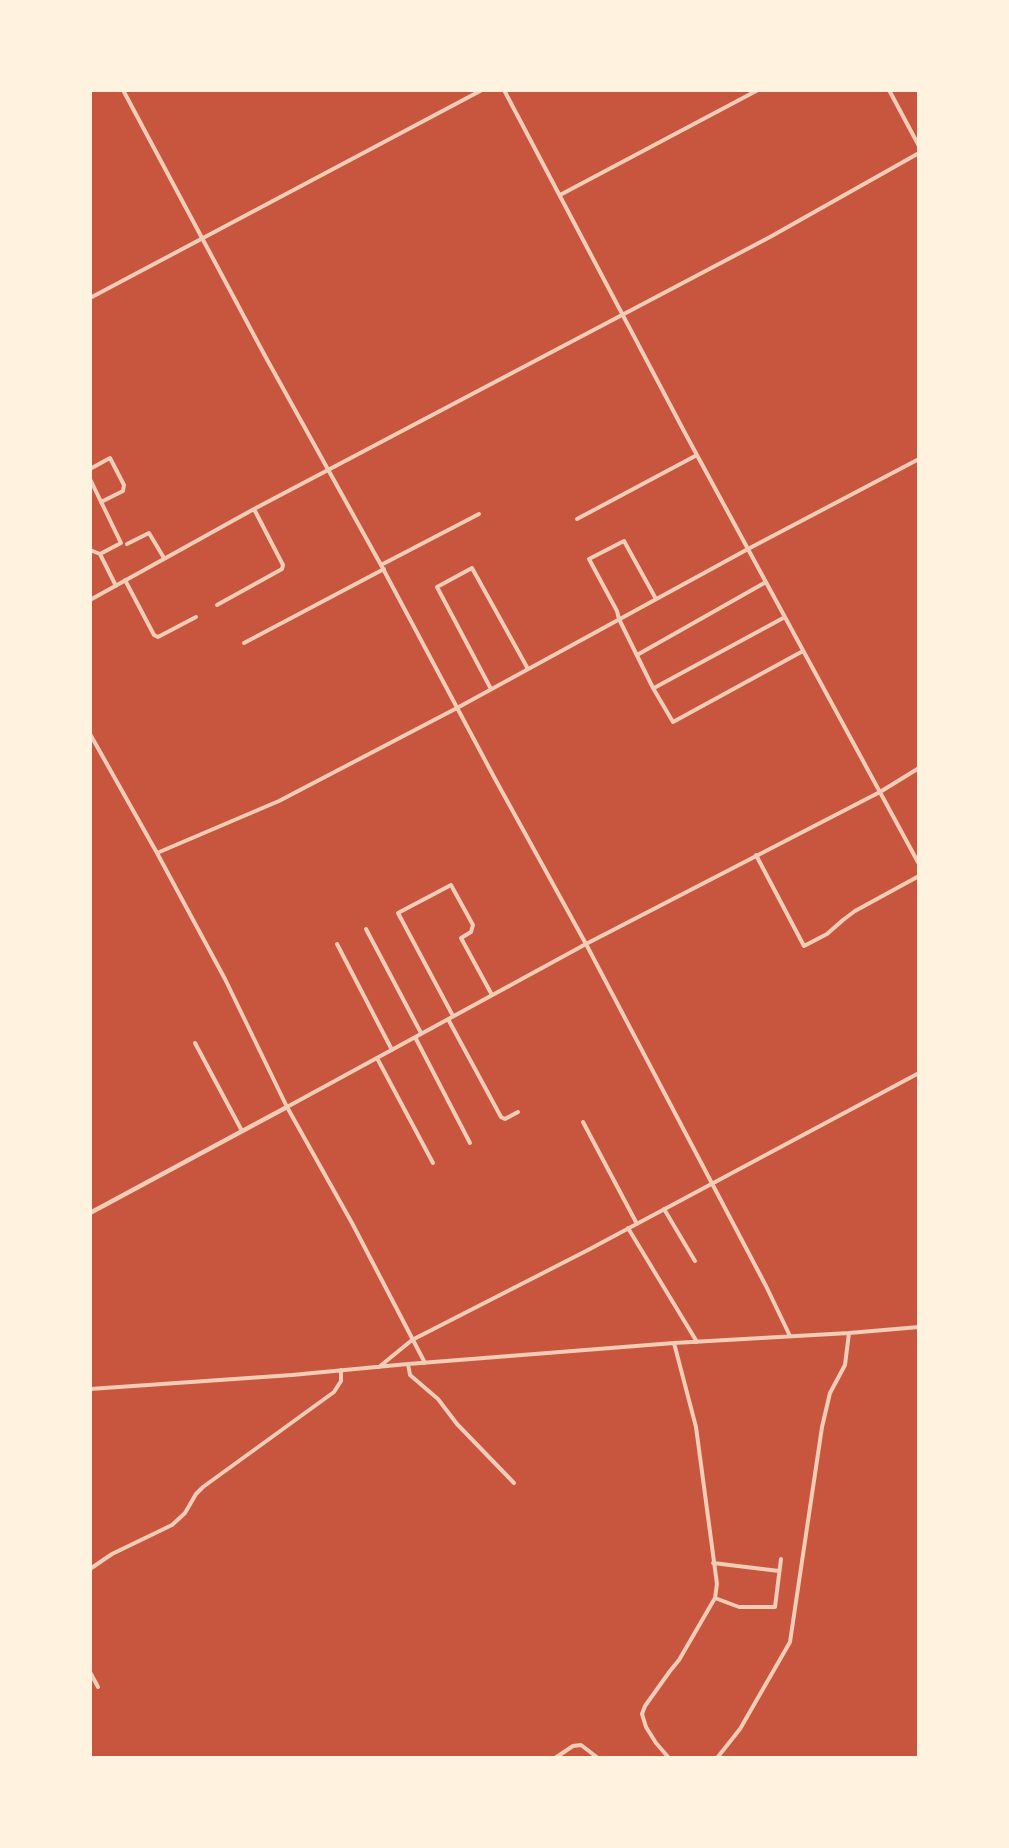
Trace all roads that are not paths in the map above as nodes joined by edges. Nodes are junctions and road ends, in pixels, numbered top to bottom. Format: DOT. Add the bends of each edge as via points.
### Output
graph roads {
  1 [pos="123,90"];
  2 [pos="482,90"];
  3 [pos="504,90"];
  4 [pos="758,90"];
  5 [pos="889,90"];
  6 [pos="919,146"];
  7 [pos="919,153"];
  8 [pos="560,195"];
  9 [pos="202,239"];
  10 [pos="90,298"];
  11 [pos="622,314"];
  12 [pos="698,455"];
  13 [pos="919,459"];
  14 [pos="90,469"];
  15 [pos="329,470"];
  16 [pos="90,479"];
  17 [pos="101,502"];
  18 [pos="254,509"];
  19 [pos="478,514"];
  20 [pos="577,519"];
  21 [pos="127,544"];
  22 [pos="748,549"];
  23 [pos="90,550"];
  24 [pos="100,554"];
  25 [pos="164,558"];
  26 [pos="383,567"];
  27 [pos="125,580"];
  28 [pos="766,582"];
  29 [pos="116,586"];
  30 [pos="656,599"];
  31 [pos="90,600"];
  32 [pos="217,605"];
  33 [pos="196,617"];
  34 [pos="785,617"];
  35 [pos="619,619"];
  36 [pos="244,644"];
  37 [pos="803,651"];
  38 [pos="637,655"];
  39 [pos="528,669"];
  40 [pos="653,688"];
  41 [pos="491,689"];
  42 [pos="457,708"];
  43 [pos="90,734"];
  44 [pos="919,768"];
  45 [pos="880,792"];
  46 [pos="157,853"];
  47 [pos="756,855"];
  48 [pos="919,864"];
  49 [pos="919,876"];
  50 [pos="366,929"];
  51 [pos="337,944"];
  52 [pos="586,944"];
  53 [pos="492,995"];
  54 [pos="450,1018"];
  55 [pos="422,1033"];
  56 [pos="415,1037"];
  57 [pos="195,1043"];
  58 [pos="392,1050"];
  59 [pos="377,1058"];
  60 [pos="919,1073"];
  61 [pos="287,1107"];
  62 [pos="518,1112"];
  63 [pos="583,1122"];
  64 [pos="242,1131"];
  65 [pos="470,1143"];
  66 [pos="433,1163"];
  67 [pos="711,1183"];
  68 [pos="664,1209"];
  69 [pos="90,1213"];
  70 [pos="637,1224"];
  71 [pos="628,1228"];
  72 [pos="695,1261"];
  73 [pos="919,1327"];
  74 [pos="849,1333"];
  75 [pos="790,1336"];
  76 [pos="412,1340"];
  77 [pos="697,1342"];
  78 [pos="674,1343"];
  79 [pos="425,1362"];
  80 [pos="408,1364"];
  81 [pos="378,1367"];
  82 [pos="341,1370"];
  83 [pos="90,1389"];
  84 [pos="514,1483"];
  85 [pos="781,1559"];
  86 [pos="713,1563"];
  87 [pos="90,1569"];
  88 [pos="779,1571"];
  89 [pos="715,1598"];
  90 [pos="90,1672"];
  91 [pos="98,1687"];
  92 [pos="555,1758"];
  93 [pos="598,1758"];
  94 [pos="669,1758"];
  95 [pos="717,1758"];
  1 -- 9 [label="street"];
  2 -- 9 [label="street"];
  3 -- 8 [label="street"];
  4 -- 8 [label="street"];
  5 -- 6 [label="street"];
  7 -- 11 [label="street"];
  8 -- 11 [label="street"];
  9 -- 10 [label="street"];
  9 -- 15 [label="street"];
  11 -- 12 [label="street"];
  11 -- 15 [label="street"];
  12 -- 20 [label="street"];
  12 -- 22 [label="street"];
  13 -- 22 [label="street"];
  14 -- 17 [label="street" via="110,458 124,486 123,491"];
  15 -- 18 [label="street"];
  15 -- 26 [label="street"];
  16 -- 17 [label="street"];
  17 -- 24 [label="street" via="121,543"];
  18 -- 25 [label="street"];
  18 -- 32 [label="street" via="282,569"];
  19 -- 26 [label="street"];
  21 -- 25 [label="street" via="149,533"];
  22 -- 28 [label="street"];
  22 -- 30 [label="street"];
  23 -- 24 [label="street"];
  24 -- 29 [label="street"];
  25 -- 27 [label="street"];
  26 -- 36 [label="street"];
  26 -- 42 [label="street"];
  27 -- 29 [label="street"];
  27 -- 33 [label="street" via="154,635 158,637"];
  28 -- 34 [label="street"];
  28 -- 38 [label="street"];
  29 -- 31 [label="street"];
  30 -- 35 [label="street"];
  30 -- 35 [label="street" via="624,541 589,559"];
  34 -- 37 [label="street"];
  34 -- 40 [label="street"];
  35 -- 38 [label="street"];
  35 -- 39 [label="street"];
  37 -- 40 [label="street" via="673,722"];
  37 -- 45 [label="street"];
  38 -- 40 [label="street"];
  39 -- 41 [label="street"];
  39 -- 41 [label="street" via="472,568 437,587"];
  41 -- 42 [label="street"];
  42 -- 46 [label="street" via="279,801"];
  42 -- 52 [label="street"];
  43 -- 46 [label="street"];
  44 -- 45 [label="street"];
  45 -- 47 [label="street"];
  45 -- 48 [label="street"];
  46 -- 61 [label="street" via="225,979"];
  47 -- 49 [label="street" via="804,946 827,934 855,911"];
  47 -- 52 [label="street"];
  50 -- 55 [label="street"];
  51 -- 58 [label="street"];
  52 -- 53 [label="street"];
  52 -- 67 [label="street"];
  53 -- 54 [label="street"];
  53 -- 54 [label="street" via="460,938 471,932 473,925 451,885 398,913"];
  54 -- 55 [label="street"];
  54 -- 62 [label="street" via="501,1117 505,1119"];
  55 -- 56 [label="street"];
  56 -- 58 [label="street"];
  56 -- 65 [label="street"];
  57 -- 64 [label="street"];
  58 -- 59 [label="street"];
  59 -- 61 [label="street"];
  59 -- 66 [label="street"];
  60 -- 67 [label="street"];
  61 -- 64 [label="street"];
  61 -- 76 [label="street"];
  63 -- 70 [label="street"];
  64 -- 69 [label="street"];
  67 -- 68 [label="street"];
  67 -- 75 [label="street"];
  68 -- 70 [label="street"];
  68 -- 72 [label="street"];
  70 -- 71 [label="street"];
  71 -- 76 [label="street"];
  71 -- 77 [label="street"];
  73 -- 74 [label="street"];
  74 -- 75 [label="street"];
  74 -- 95 [label="street" via="845,1365 830,1393 822,1427 790,1642 740,1729"];
  75 -- 77 [label="street"];
  76 -- 79 [label="street"];
  76 -- 81 [label="street"];
  77 -- 78 [label="street"];
  78 -- 79 [label="street"];
  78 -- 86 [label="street" via="696,1427"];
  79 -- 80 [label="street"];
  80 -- 81 [label="street"];
  80 -- 84 [label="street" via="410,1375 438,1399"];
  81 -- 82 [label="street"];
  82 -- 83 [label="street"];
  82 -- 87 [label="street" via="341,1381 334,1392 203,1487 172,1525"];
  85 -- 88 [label="street"];
  86 -- 88 [label="street"];
  86 -- 89 [label="street"];
  88 -- 89 [label="street" via="775,1607 739,1607"];
  89 -- 94 [label="street" via="642,1714 646,1727"];
  90 -- 91 [label="street"];
  92 -- 93 [label="street" via="581,1745"];
}
